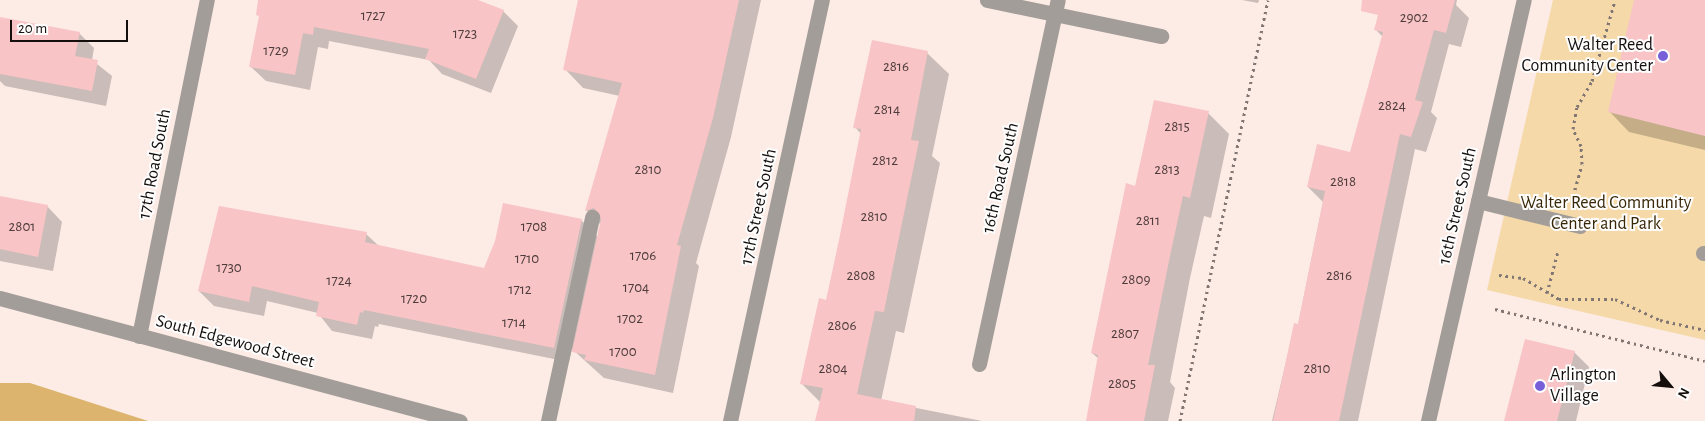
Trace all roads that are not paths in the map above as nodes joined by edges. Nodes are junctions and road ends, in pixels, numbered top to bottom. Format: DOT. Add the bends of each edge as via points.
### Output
graph roads {
  1 [pos="207,0"];
  2 [pos="822,0"];
  3 [pos="987,0"];
  4 [pos="1524,0"];
  5 [pos="1057,7"];
  6 [pos="1161,36"];
  7 [pos="1478,201"];
  8 [pos="592,217"];
  9 [pos="1573,224"];
  10 [pos="0,298"];
  11 [pos="139,336"];
  12 [pos="979,364"];
  13 [pos="460,421"];
  14 [pos="548,421"];
  15 [pos="730,421"];
  16 [pos="1428,421"];
  1 -- 11 [label="street, 17th Road South"];
  2 -- 15 [label="street, 17th Street South"];
  3 -- 5 [label="street"];
  4 -- 7 [label="street, 16th Street South"];
  5 -- 6 [label="street"];
  5 -- 12 [label="street, 16th Road South"];
  7 -- 9 [label="street"];
  7 -- 16 [label="street, 16th Street South"];
  8 -- 14 [label="street"];
  10 -- 11 [label="street, South Edgewood Street"];
  11 -- 13 [label="street, South Edgewood Street"];
}
